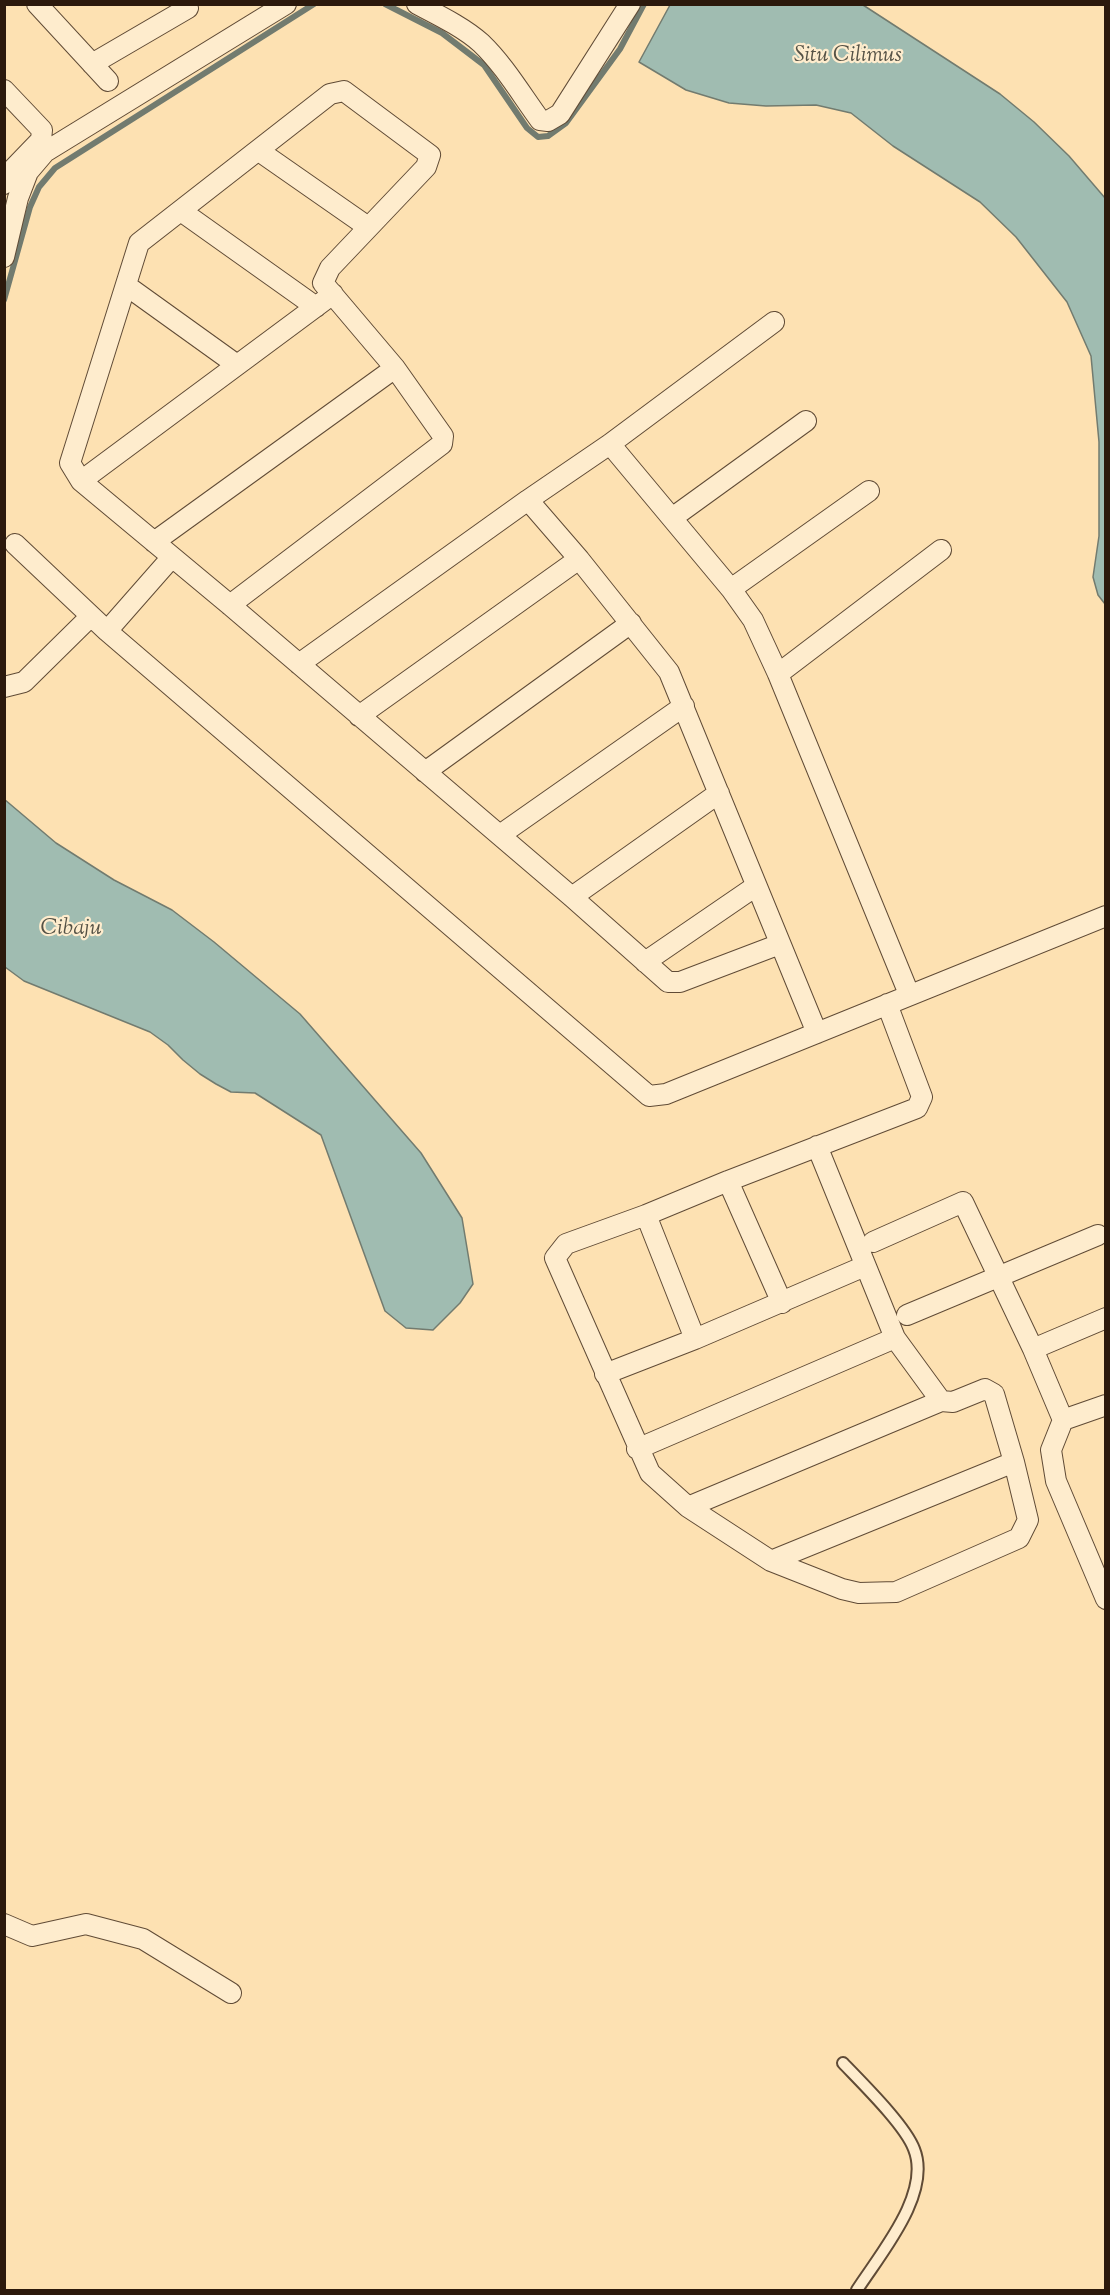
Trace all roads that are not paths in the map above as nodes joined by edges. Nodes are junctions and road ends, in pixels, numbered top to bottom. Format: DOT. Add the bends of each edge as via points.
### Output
graph roads {
  1 [pos="37,4"];
  2 [pos="286,4"];
  3 [pos="417,4"];
  4 [pos="630,4"];
  5 [pos="188,8"];
  6 [pos="92,64"];
  7 [pos="108,81"];
  8 [pos="4,90"];
  9 [pos="259,151"];
  10 [pos="4,184"];
  11 [pos="181,211"];
  12 [pos="368,227"];
  13 [pos="4,257"];
  14 [pos="127,286"];
  15 [pos="333,294"];
  16 [pos="316,307"];
  17 [pos="774,322"];
  18 [pos="237,365"];
  19 [pos="395,368"];
  20 [pos="806,421"];
  21 [pos="610,444"];
  22 [pos="81,481"];
  23 [pos="869,491"];
  24 [pos="528,500"];
  25 [pos="672,518"];
  26 [pos="154,542"];
  27 [pos="15,544"];
  28 [pos="941,550"];
  29 [pos="172,557"];
  30 [pos="579,559"];
  31 [pos="731,589"];
  32 [pos="230,605"];
  33 [pos="91,616"];
  34 [pos="631,623"];
  35 [pos="107,631"];
  36 [pos="299,664"];
  37 [pos="778,674"];
  38 [pos="4,687"];
  39 [pos="684,706"];
  40 [pos="359,716"];
  41 [pos="425,772"];
  42 [pos="719,793"];
  43 [pos="500,835"];
  44 [pos="756,886"];
  45 [pos="572,897"];
  46 [pos="1106,916"];
  47 [pos="780,944"];
  48 [pos="645,962"];
  49 [pos="909,994"];
  50 [pos="887,1004"];
  51 [pos="817,1033"];
  52 [pos="817,1146"];
  53 [pos="728,1180"];
  54 [pos="646,1215"];
  55 [pos="1098,1235"];
  56 [pos="873,1242"];
  57 [pos="865,1266"];
  58 [pos="998,1276"];
  59 [pos="782,1303"];
  60 [pos="907,1315"];
  61 [pos="1106,1318"];
  62 [pos="895,1338"];
  63 [pos="695,1339"];
  64 [pos="1033,1348"];
  65 [pos="605,1374"];
  66 [pos="941,1401"];
  67 [pos="1106,1405"];
  68 [pos="1063,1420"];
  69 [pos="637,1449"];
  70 [pos="1014,1462"];
  71 [pos="688,1507"];
  72 [pos="771,1561"];
  73 [pos="1106,1599"];
  74 [pos="4,1924"];
  75 [pos="231,1993"];
  76 [pos="843,2063"];
  77 [pos="857,2290"];
  1 -- 6 [label="street"];
  2 -- 13 [label="street" via="45,152 28,172"];
  3 -- 4 [label="street" via="479,41 498,60 540,120 548,121 560,114"];
  5 -- 6 [label="street"];
  6 -- 7 [label="street"];
  8 -- 10 [label="street" via="42,130 41,140"];
  9 -- 11 [label="street"];
  9 -- 12 [label="street"];
  9 -- 12 [label="street" via="330,94 344,91 430,154 426,167"];
  11 -- 14 [label="street" via="139,243"];
  11 -- 16 [label="street"];
  12 -- 15 [label="street" via="330,268 323,283"];
  14 -- 18 [label="street"];
  14 -- 22 [label="street" via="70,463"];
  15 -- 16 [label="street"];
  15 -- 19 [label="street"];
  16 -- 18 [label="street"];
  17 -- 21 [label="street"];
  18 -- 22 [label="street"];
  19 -- 26 [label="street"];
  19 -- 32 [label="street" via="443,436 442,444"];
  20 -- 25 [label="street"];
  21 -- 24 [label="street"];
  21 -- 25 [label="street"];
  22 -- 26 [label="street"];
  23 -- 31 [label="street"];
  24 -- 30 [label="street"];
  24 -- 36 [label="street"];
  25 -- 31 [label="street"];
  26 -- 29 [label="street"];
  27 -- 33 [label="street"];
  28 -- 37 [label="street"];
  29 -- 32 [label="street"];
  29 -- 35 [label="street"];
  30 -- 34 [label="street"];
  30 -- 40 [label="street"];
  31 -- 37 [label="street" via="753,620"];
  32 -- 36 [label="street"];
  33 -- 35 [label="street"];
  33 -- 38 [label="street" via="24,682"];
  34 -- 39 [label="street" via="669,672"];
  34 -- 41 [label="street"];
  35 -- 51 [label="street" via="649,1096 666,1094"];
  36 -- 40 [label="street"];
  37 -- 49 [label="street"];
  39 -- 42 [label="street"];
  39 -- 43 [label="street"];
  40 -- 41 [label="street"];
  41 -- 43 [label="street"];
  42 -- 44 [label="street"];
  42 -- 45 [label="street"];
  43 -- 45 [label="street"];
  44 -- 47 [label="street"];
  44 -- 48 [label="street"];
  45 -- 48 [label="street"];
  46 -- 49 [label="street"];
  47 -- 48 [label="street" via="680,982 668,982"];
  47 -- 51 [label="street"];
  49 -- 50 [label="street"];
  50 -- 51 [label="street"];
  50 -- 52 [label="street" via="922,1097 917,1108"];
  52 -- 53 [label="street"];
  52 -- 57 [label="street"];
  53 -- 54 [label="street"];
  53 -- 59 [label="street"];
  54 -- 63 [label="street"];
  54 -- 65 [label="street" via="566,1244 555,1258"];
  55 -- 58 [label="street"];
  56 -- 58 [label="street" via="963,1202"];
  57 -- 59 [label="street"];
  57 -- 62 [label="street"];
  58 -- 60 [label="street"];
  58 -- 64 [label="street"];
  59 -- 63 [label="street"];
  61 -- 64 [label="street"];
  62 -- 66 [label="street"];
  62 -- 69 [label="street"];
  63 -- 65 [label="street"];
  64 -- 68 [label="street"];
  65 -- 69 [label="street"];
  66 -- 70 [label="street" via="953,1402 985,1389 994,1394"];
  66 -- 71 [label="street"];
  67 -- 68 [label="street"];
  68 -- 73 [label="street" via="1052,1450 1056,1481"];
  69 -- 71 [label="street" via="650,1473"];
  70 -- 72 [label="street"];
  70 -- 72 [label="street" via="1028,1520 1019,1538 896,1592 859,1593"];
  71 -- 72 [label="street"];
  74 -- 75 [label="street" via="32,1936 86,1924 143,1939"];
  76 -- 77 [label="lane" via="899,2125 914,2149 917,2166 916,2187 908,2210"];
}
